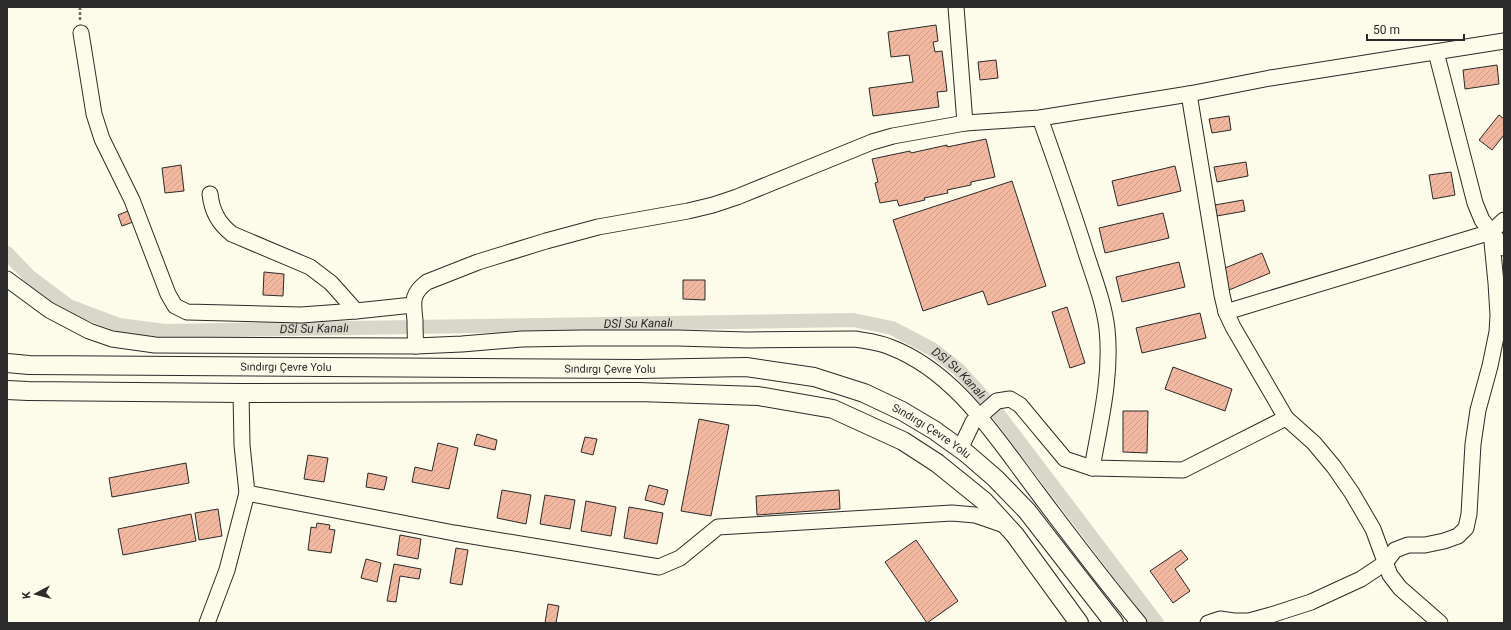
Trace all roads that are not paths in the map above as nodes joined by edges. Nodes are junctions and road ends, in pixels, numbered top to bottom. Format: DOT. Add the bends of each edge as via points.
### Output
graph roads {
  1 [pos="956,7"];
  2 [pos="81,33"];
  3 [pos="1504,41"];
  4 [pos="1436,52"];
  5 [pos="1189,94"];
  6 [pos="1040,118"];
  7 [pos="965,124"];
  8 [pos="210,194"];
  9 [pos="1504,220"];
  10 [pos="1490,232"];
  11 [pos="1504,248"];
  12 [pos="7,279"];
  13 [pos="356,311"];
  14 [pos="414,312"];
  15 [pos="1226,312"];
  16 [pos="415,340"];
  17 [pos="7,364"];
  18 [pos="362,367"];
  19 [pos="7,390"];
  20 [pos="241,393"];
  21 [pos="982,416"];
  22 [pos="1286,418"];
  23 [pos="960,449"];
  24 [pos="1092,468"];
  25 [pos="247,493"];
  26 [pos="1007,526"];
  27 [pos="1385,563"];
  28 [pos="207,623"];
  29 [pos="1079,623"];
  30 [pos="1114,623"];
  31 [pos="1139,623"];
  32 [pos="1208,623"];
  33 [pos="1440,623"];
  1 -- 7 [label="street"];
  2 -- 13 [label="street" via="94,114 102,139 132,200 175,306 187,312 301,315"];
  3 -- 4 [label="street"];
  4 -- 5 [label="street" via="1270,78"];
  4 -- 10 [label="street" via="1475,203"];
  5 -- 6 [label="street"];
  5 -- 15 [label="street"];
  6 -- 7 [label="street"];
  6 -- 24 [label="street" via="1102,302 1107,329 1106,385"];
  7 -- 14 [label="street" via="872,142 713,205 598,227 478,262 427,282 416,293"];
  8 -- 13 [label="street" via="218,220 232,234 310,267 332,283"];
  9 -- 10 [label="street"];
  10 -- 11 [label="street"];
  10 -- 15 [label="street"];
  10 -- 27 [label="street" via="1498,315 1497,332 1478,410 1466,528 1458,536 1444,541 1408,545 1395,550"];
  12 -- 16 [label="street" via="33,300 69,322 112,339 131,343 155,345"];
  13 -- 14 [label="street"];
  14 -- 16 [label="street"];
  15 -- 22 [label="street"];
  16 -- 21 [label="street" via="462,344 554,338 855,339 889,346 906,354 939,376"];
  17 -- 18 [label="main road, Sındırgı Çevre Yolu"];
  18 -- 20 [label="main road" via="250,379"];
  18 -- 23 [label="main road, Sındırgı Çevre Yolu" via="639,369 720,366 772,370 814,377 864,393 921,422"];
  19 -- 20 [label="main road, Sındırgı Çevre Yolu"];
  20 -- 25 [label="street" via="242,445"];
  20 -- 26 [label="main road, Sındırgı Çevre Yolu" via="638,392 758,396 791,401 833,410 903,441 937,463 984,501"];
  21 -- 23 [label="street" via="973,422"];
  21 -- 24 [label="street" via="997,401 1010,400 1020,405 1065,459"];
  21 -- 31 [label="street"];
  22 -- 24 [label="street" via="1183,470"];
  22 -- 27 [label="street" via="1314,443 1352,493 1372,529"];
  23 -- 30 [label="main road, Sındırgı Çevre Yolu" via="995,478 1027,511"];
  25 -- 26 [label="street" via="454,533 659,568 680,558 718,527 952,513 975,515"];
  25 -- 28 [label="street" via="227,570"];
  26 -- 29 [label="main road, Sındırgı Çevre Yolu"];
  27 -- 32 [label="street" via="1361,579 1304,604 1249,620 1220,619"];
  27 -- 33 [label="street" via="1400,588"];
}
